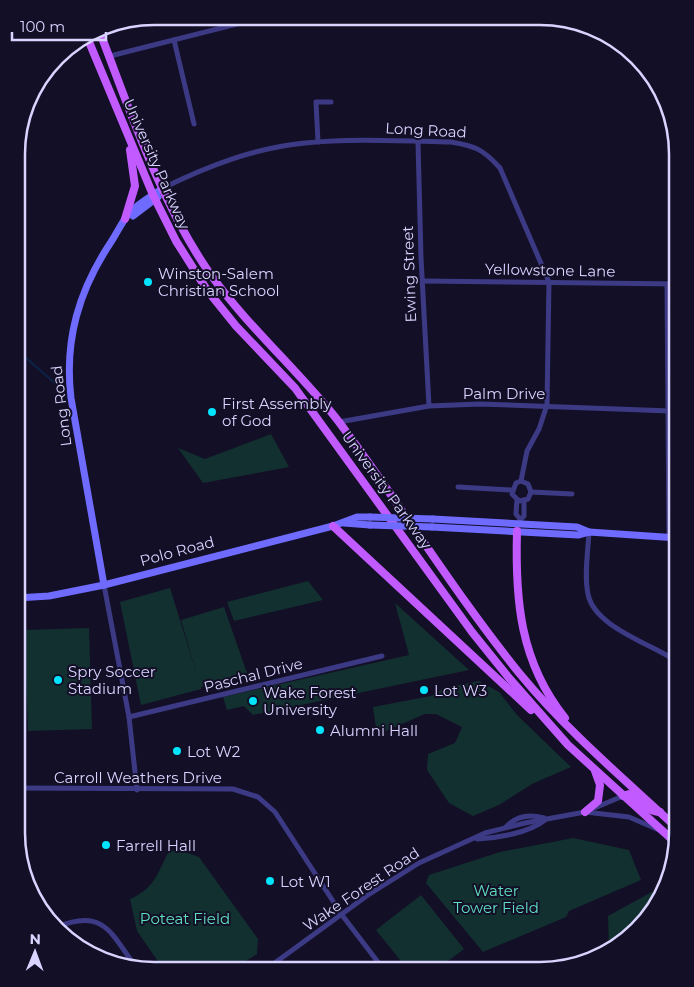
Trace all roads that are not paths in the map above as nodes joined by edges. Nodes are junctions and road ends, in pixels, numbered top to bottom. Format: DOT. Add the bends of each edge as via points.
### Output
graph roads {
  1 [pos="233,25"];
  2 [pos="102,36"];
  3 [pos="174,40"];
  4 [pos="89,42"];
  5 [pos="110,56"];
  6 [pos="331,102"];
  7 [pos="194,124"];
  8 [pos="130,138"];
  9 [pos="318,142"];
  10 [pos="418,142"];
  11 [pos="163,188"];
  12 [pos="154,198"];
  13 [pos="125,219"];
  14 [pos="117,232"];
  15 [pos="422,281"];
  16 [pos="549,282"];
  17 [pos="667,284"];
  18 [pos="669,369"];
  19 [pos="546,405"];
  20 [pos="429,406"];
  21 [pos="669,411"];
  22 [pos="339,422"];
  23 [pos="521,481"];
  24 [pos="458,487"];
  25 [pos="512,490"];
  26 [pos="531,492"];
  27 [pos="572,494"];
  28 [pos="517,499"];
  29 [pos="524,500"];
  30 [pos="520,521"];
  31 [pos="506,522"];
  32 [pos="344,523"];
  33 [pos="433,523"];
  34 [pos="333,526"];
  35 [pos="517,531"];
  36 [pos="589,532"];
  37 [pos="669,538"];
  38 [pos="104,585"];
  39 [pos="25,598"];
  40 [pos="382,656"];
  41 [pos="669,657"];
  42 [pos="129,717"];
  43 [pos="557,734"];
  44 [pos="588,746"];
  45 [pos="595,769"];
  46 [pos="25,788"];
  47 [pos="137,790"];
  48 [pos="623,796"];
  49 [pos="585,812"];
  50 [pos="660,812"];
  51 [pos="547,819"];
  52 [pos="669,820"];
  53 [pos="664,833"];
  54 [pos="669,837"];
  55 [pos="476,839"];
  56 [pos="342,915"];
  57 [pos="63,924"];
  58 [pos="131,960"];
  59 [pos="276,962"];
  60 [pos="378,962"];
  1 -- 3 [label="street"];
  2 -- 5 [label="main road, University Parkway"];
  3 -- 5 [label="street"];
  3 -- 7 [label="street"];
  4 -- 8 [label="main road, University Parkway"];
  5 -- 11 [label="main road, University Parkway"];
  6 -- 9 [label="street" via="316,102"];
  8 -- 12 [label="main road, University Parkway"];
  8 -- 13 [label="main road" via="135,186"];
  9 -- 10 [label="street, Long Road"];
  9 -- 11 [label="street, Long Road" via="248,154 218,163"];
  10 -- 15 [label="street, Ewing Street"];
  10 -- 16 [label="street, Long Road" via="451,142 474,146 487,153 500,168"];
  11 -- 12 [label="main road, Long Road"];
  11 -- 22 [label="main road, University Parkway" via="169,205 210,274"];
  12 -- 13 [label="main road, Long Road"];
  12 -- 14 [label="main road, Long Road"];
  12 -- 43 [label="main road, University Parkway" via="207,290 295,388 472,632"];
  13 -- 14 [label="main road, Long Road"];
  14 -- 38 [label="main road, Long Road" via="85,289 73,326 69,353 71,398"];
  15 -- 16 [label="street, Yellowstone Lane"];
  15 -- 20 [label="street, Ewing Street"];
  16 -- 17 [label="street, Yellowstone Lane"];
  16 -- 19 [label="street, Long Road"];
  17 -- 18 [label="street"];
  19 -- 20 [label="street, Palm Drive"];
  19 -- 21 [label="street, Palm Drive"];
  19 -- 23 [label="street, Long Road" via="539,429 527,451"];
  20 -- 22 [label="street, Palm Drive"];
  22 -- 44 [label="main road, University Parkway" via="487,631 522,676"];
  23 -- 25 [label="street"];
  23 -- 26 [label="street" via="528,484"];
  24 -- 25 [label="street"];
  25 -- 28 [label="street"];
  26 -- 27 [label="street"];
  26 -- 29 [label="street"];
  28 -- 29 [label="street"];
  28 -- 30 [label="street" via="516,514"];
  29 -- 30 [label="street" via="524,516"];
  30 -- 31 [label="main road, Polo Road"];
  30 -- 36 [label="main road, Polo Road" via="578,527"];
  31 -- 33 [label="main road, Polo Road"];
  31 -- 35 [label="main road"];
  32 -- 33 [label="main road, Polo Road, bridge"];
  32 -- 33 [label="main road, Polo Road, bridge" via="357,517"];
  32 -- 34 [label="main road, Polo Road"];
  33 -- 35 [label="main road, Polo Road"];
  34 -- 38 [label="main road, Polo Road"];
  34 -- 43 [label="main road"];
  35 -- 36 [label="main road, Polo Road" via="578,535"];
  35 -- 44 [label="main road" via="516,596 529,652 552,701"];
  36 -- 37 [label="main road, Polo Road"];
  36 -- 41 [label="street" via="587,593 593,606 606,621"];
  38 -- 39 [label="main road, Polo Road"];
  38 -- 42 [label="street"];
  40 -- 42 [label="street, Paschal Drive"];
  42 -- 47 [label="street"];
  43 -- 45 [label="main road, University Parkway"];
  44 -- 50 [label="main road, University Parkway"];
  45 -- 48 [label="main road, University Parkway"];
  45 -- 49 [label="main road" via="600,793 595,805"];
  46 -- 47 [label="street, Carroll Weathers Drive"];
  47 -- 56 [label="street, Carroll Weathers Drive" via="234,789 258,797 275,812"];
  48 -- 49 [label="street, Wake Forest Road"];
  48 -- 50 [label="main road" via="633,795 652,812"];
  48 -- 53 [label="main road, University Parkway"];
  49 -- 51 [label="street, Wake Forest Road"];
  49 -- 53 [label="street, Wake Forest Road" via="629,817"];
  50 -- 52 [label="main road, University Parkway"];
  51 -- 55 [label="street, Wake Forest Road" via="527,828"];
  51 -- 55 [label="street, Wake Forest Road" via="504,828"];
  53 -- 54 [label="main road, University Parkway"];
  55 -- 56 [label="street, Wake Forest Road" via="426,859"];
  56 -- 59 [label="street, Wake Forest Road"];
  56 -- 60 [label="street"];
  57 -- 58 [label="street" via="91,919 111,933"];
}
